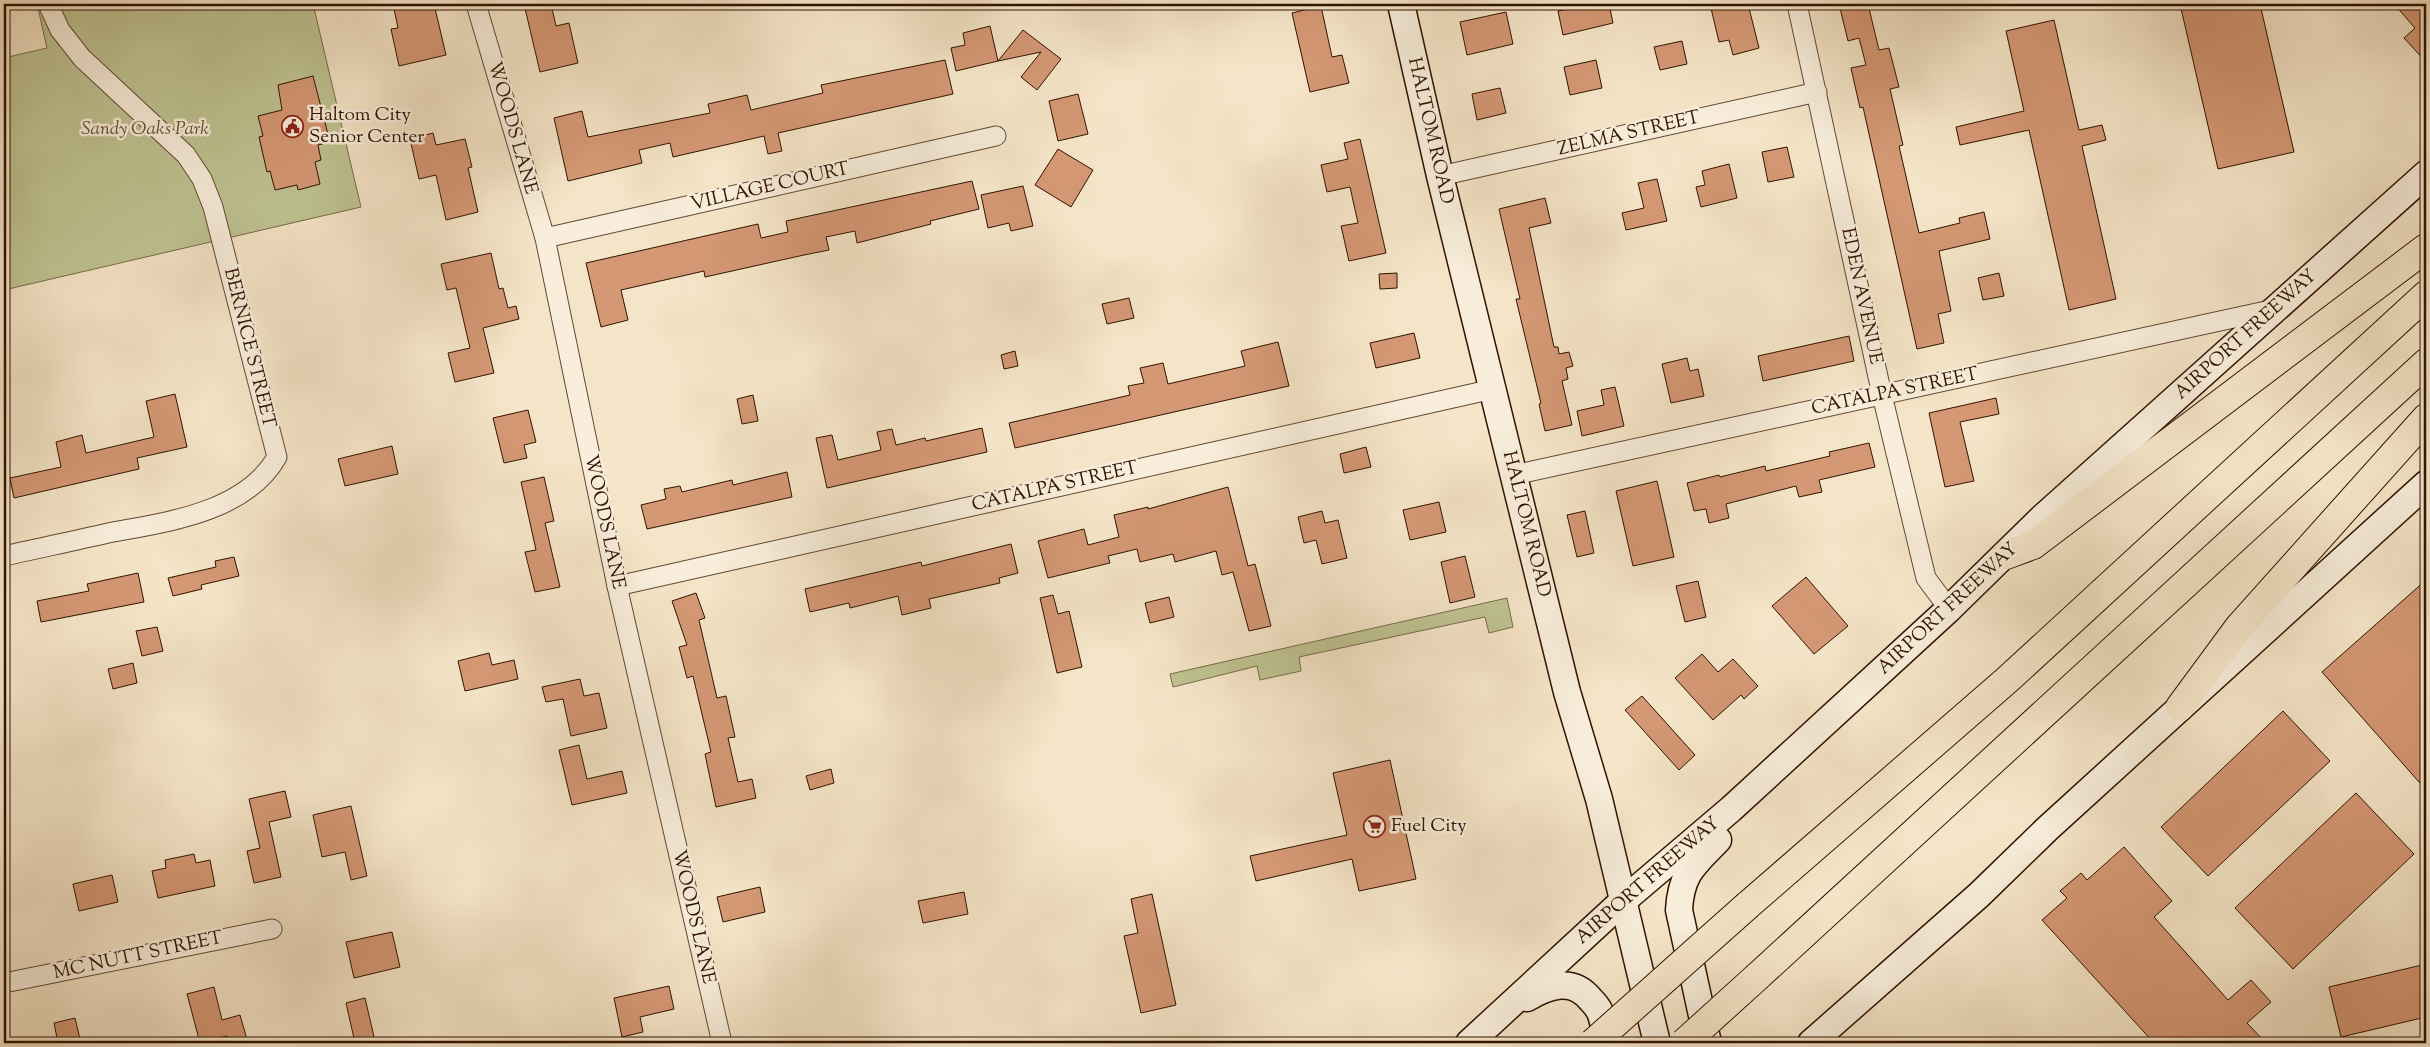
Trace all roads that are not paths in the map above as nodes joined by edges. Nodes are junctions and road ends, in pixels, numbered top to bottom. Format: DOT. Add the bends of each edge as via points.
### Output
graph roads {
  1 [pos="48,4"];
  2 [pos="476,4"];
  3 [pos="1401,4"];
  4 [pos="1797,4"];
  5 [pos="1817,92"];
  6 [pos="996,136"];
  7 [pos="2426,174"];
  8 [pos="1440,176"];
  9 [pos="545,238"];
  10 [pos="2426,248"];
  11 [pos="2426,294"];
  12 [pos="2275,309"];
  13 [pos="2426,363"];
  14 [pos="1493,389"];
  15 [pos="1882,395"];
  16 [pos="2426,418"];
  17 [pos="1514,475"];
  18 [pos="2426,484"];
  19 [pos="2006,555"];
  20 [pos="4,556"];
  21 [pos="617,586"];
  22 [pos="1949,609"];
  23 [pos="2180,707"];
  24 [pos="1731,809"];
  25 [pos="1624,900"];
  26 [pos="272,928"];
  27 [pos="4,983"];
  28 [pos="1503,1012"];
  29 [pos="722,1043"];
  30 [pos="1469,1043"];
  31 [pos="1593,1043"];
  32 [pos="1607,1043"];
  33 [pos="1657,1043"];
  34 [pos="1684,1043"];
  35 [pos="1708,1043"];
  36 [pos="1811,1043"];
  1 -- 20 [label="street, BERNICE STREET" via="60,30 82,58 186,155 202,179 213,207 277,457 270,470 253,485 214,507 181,518"];
  2 -- 9 [label="street, WOODS LANE"];
  3 -- 8 [label="main road, HALTOM ROAD"];
  4 -- 5 [label="street, EDEN AVENUE"];
  5 -- 8 [label="street, ZELMA STREET"];
  5 -- 15 [label="street, EDEN AVENUE"];
  6 -- 9 [label="street, VILLAGE COURT"];
  7 -- 12 [label="main road, AIRPORT FREEWAY"];
  8 -- 14 [label="main road, HALTOM ROAD"];
  9 -- 21 [label="street, WOODS LANE"];
  10 -- 19 [label="highway" via="2033,545"];
  11 -- 31 [label="highway, bridge" via="2007,680"];
  12 -- 15 [label="street, CATALPA STREET"];
  12 -- 19 [label="main road, AIRPORT FREEWAY" via="2042,518"];
  13 -- 34 [label="highway, bridge"];
  14 -- 17 [label="main road, HALTOM ROAD"];
  14 -- 21 [label="street, CATALPA STREET"];
  15 -- 17 [label="street, CATALPA STREET"];
  15 -- 22 [label="street, EDEN AVENUE" via="1926,578"];
  16 -- 23 [label="highway" via="2239,627"];
  17 -- 25 [label="main road, HALTOM ROAD" via="1567,692 1599,798"];
  18 -- 23 [label="main road"];
  19 -- 22 [label="main road, AIRPORT FREEWAY"];
  21 -- 29 [label="street, WOODS LANE"];
  22 -- 24 [label="main road, AIRPORT FREEWAY"];
  23 -- 36 [label="main road" via="1979,895"];
  24 -- 25 [label="main road, AIRPORT FREEWAY"];
  24 -- 35 [label="main road" via="1718,840 1694,863 1680,892 1679,910"];
  25 -- 28 [label="main road, AIRPORT FREEWAY"];
  25 -- 33 [label="main road, HALTOM ROAD"];
  26 -- 27 [label="street, MC NUTT STREET"];
  28 -- 30 [label="main road, AIRPORT FREEWAY"];
  28 -- 32 [label="main road" via="1542,989 1565,984 1575,986 1586,993 1600,1011"];
}
